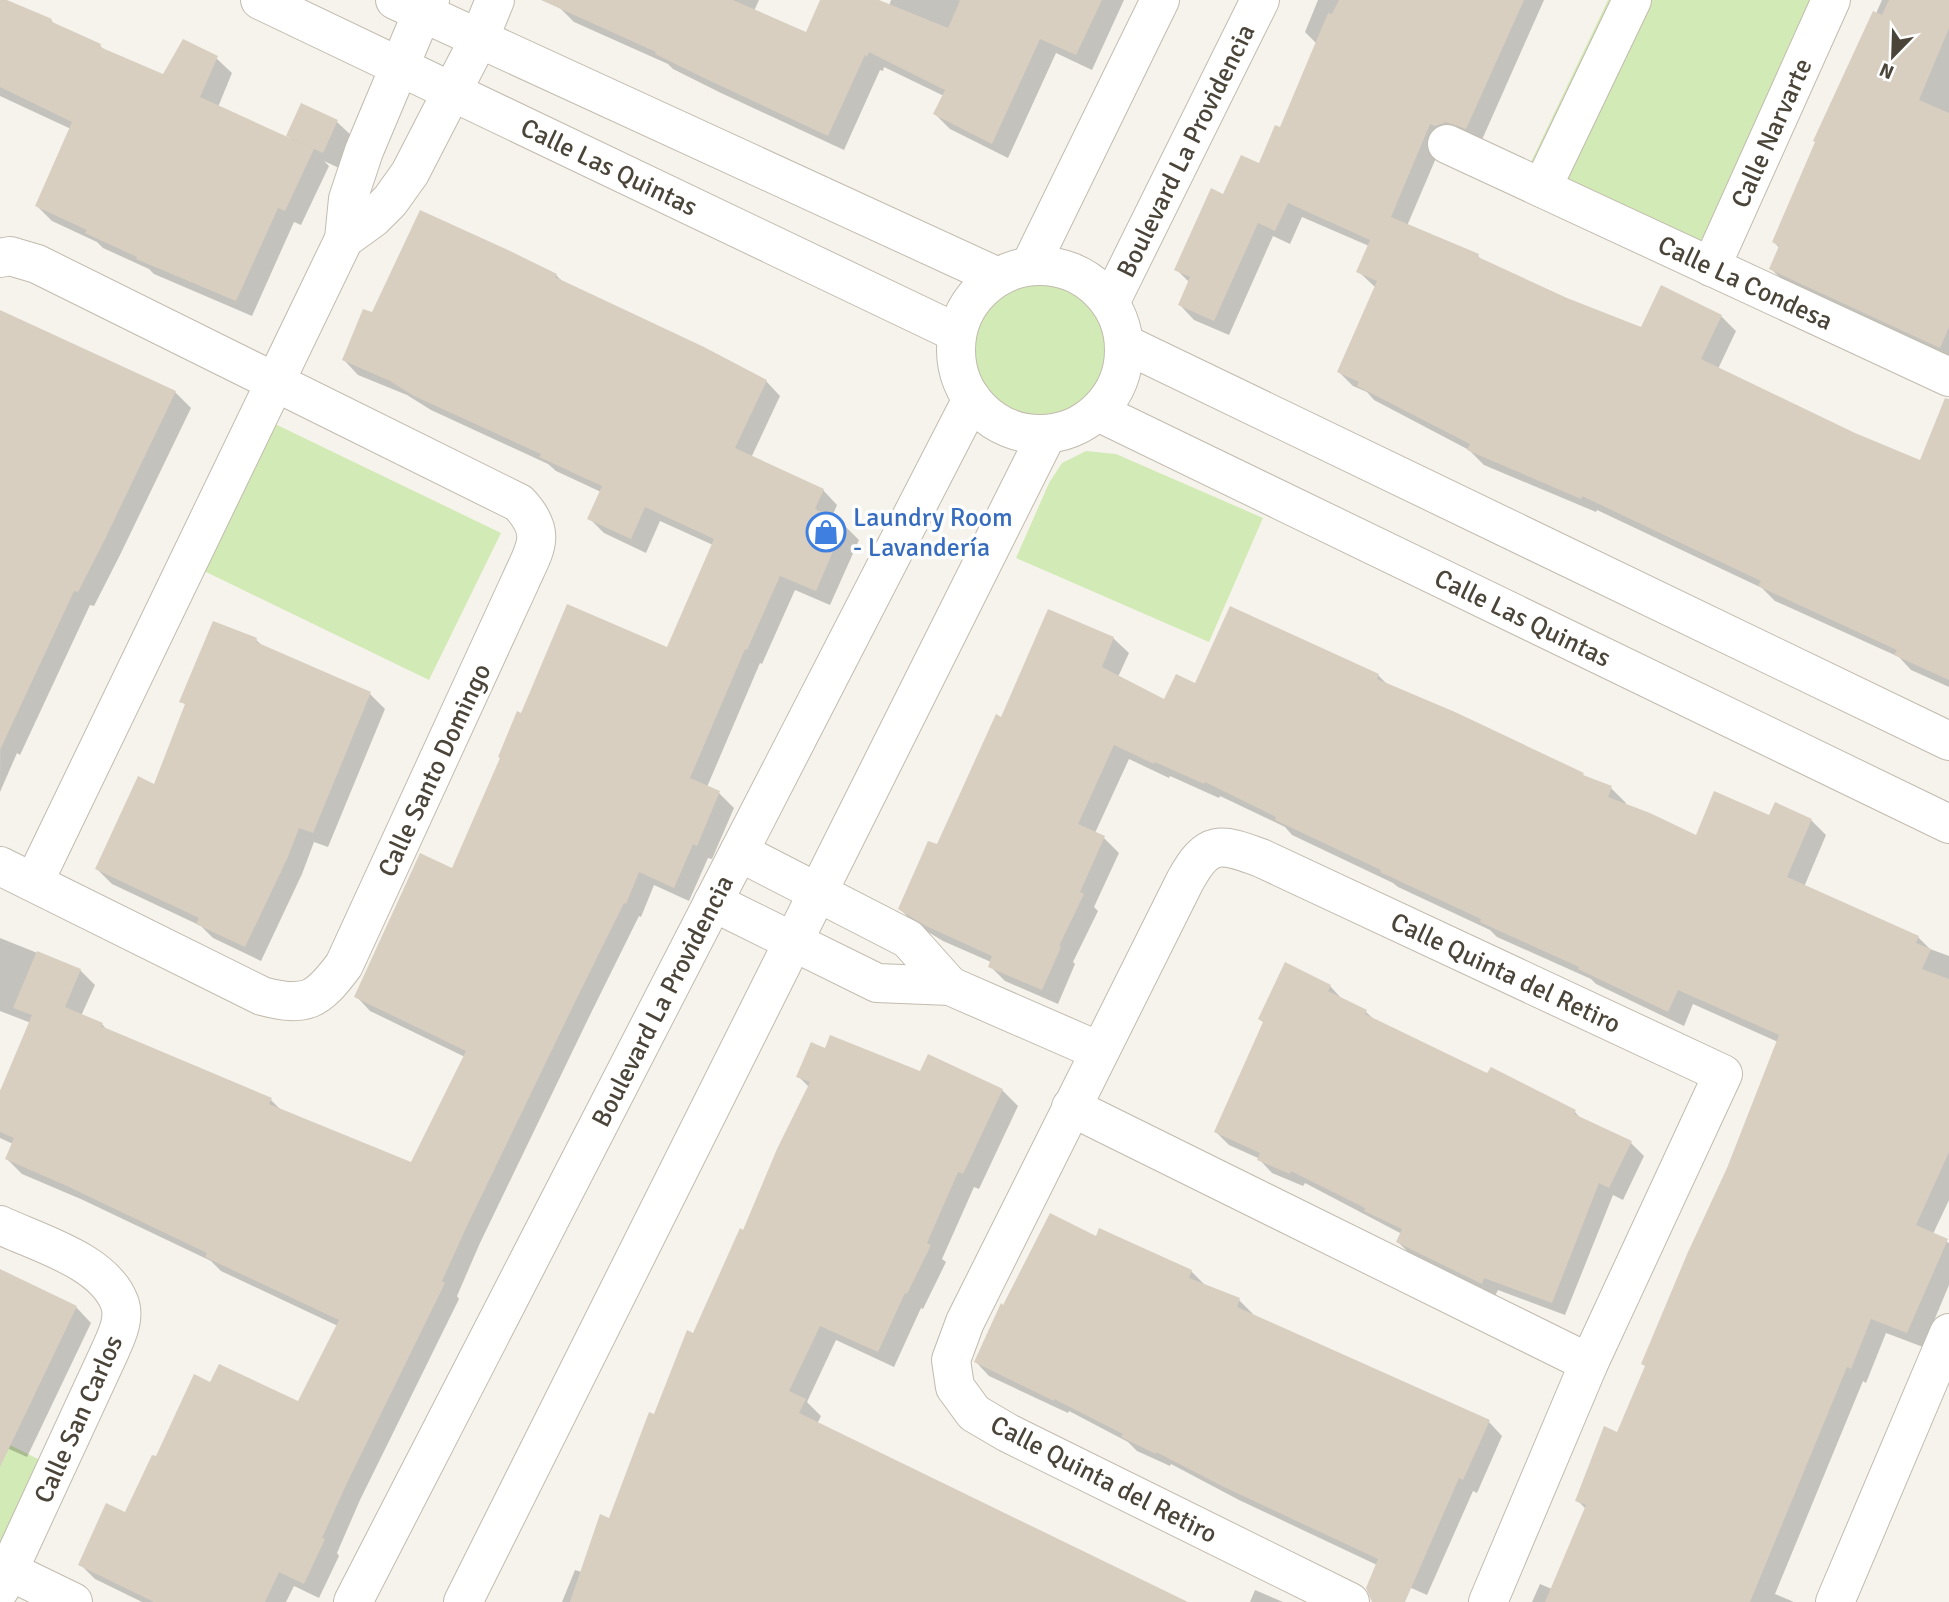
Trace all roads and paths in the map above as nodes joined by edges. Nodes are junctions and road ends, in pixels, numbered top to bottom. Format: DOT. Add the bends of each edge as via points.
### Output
graph roads {
  1 [pos="260,0"];
  2 [pos="495,0"];
  3 [pos="1160,0"];
  4 [pos="1260,0"];
  5 [pos="1632,0"];
  6 [pos="1831,0"];
  7 [pos="416,4"];
  8 [pos="479,39"];
  9 [pos="400,66"];
  10 [pos="452,91"];
  11 [pos="1447,144"];
  12 [pos="1542,188"];
  13 [pos="344,239"];
  14 [pos="0,258"];
  15 [pos="1711,267"];
  16 [pos="1014,272"];
  17 [pos="1110,303"];
  18 [pos="957,333"];
  19 [pos="1125,344"];
  20 [pos="1949,377"];
  21 [pos="274,384"];
  22 [pos="972,399"];
  23 [pos="1098,412"];
  24 [pos="1047,434"];
  25 [pos="1949,741"];
  26 [pos="1949,824"];
  27 [pos="739,852"];
  28 [pos="0,866"];
  29 [pos="34,882"];
  30 [pos="818,893"];
  31 [pos="713,902"];
  32 [pos="793,942"];
  33 [pos="950,986"];
  34 [pos="1100,1051"];
  35 [pos="1071,1107"];
  36 [pos="0,1226"];
  37 [pos="1949,1333"];
  38 [pos="1589,1363"];
  39 [pos="5,1580"];
  40 [pos="74,1602"];
  41 [pos="353,1602"];
  42 [pos="463,1602"];
  43 [pos="1350,1602"];
  44 [pos="1488,1602"];
  45 [pos="1835,1602"];
  1 -- 9 [label="street, Calle Las Quintas"];
  2 -- 8 [label="street"];
  3 -- 16 [label="street"];
  4 -- 17 [label="street, Boulevard La Providencia"];
  5 -- 12 [label="street"];
  6 -- 15 [label="street, Calle Narvarte"];
  7 -- 8 [label="street"];
  7 -- 9 [label="street"];
  8 -- 10 [label="street"];
  8 -- 16 [label="street"];
  9 -- 10 [label="street, Calle Las Quintas"];
  9 -- 13 [label="street" via="348,199"];
  10 -- 13 [label="street" via="410,173 390,201"];
  10 -- 18 [label="street, Calle Las Quintas"];
  11 -- 12 [label="street, Calle La Condesa"];
  12 -- 15 [label="street, Calle La Condesa"];
  13 -- 21 [label="street"];
  14 -- 21 [label="street, Calle Santo Domingo" via="10,256 37,264"];
  15 -- 20 [label="street, Calle La Condesa"];
  16 -- 17 [label="street" via="1061,268 1089,281"];
  16 -- 18 [label="street" via="980,291 965,310"];
  17 -- 19 [label="street"];
  18 -- 22 [label="street" via="956,356"];
  19 -- 23 [label="street" via="1123,369 1114,393"];
  19 -- 25 [label="street"];
  21 -- 29 [label="street"];
  21 -- 29 [label="street, Calle Santo Domingo" via="519,503 536,528 530,560 344,965 313,999 280,1001"];
  22 -- 24 [label="street" via="992,420 1018,432"];
  22 -- 27 [label="street, Boulevard La Providencia"];
  23 -- 24 [label="street" via="1083,424"];
  23 -- 26 [label="street, Calle Las Quintas"];
  24 -- 30 [label="street"];
  27 -- 30 [label="street"];
  27 -- 31 [label="street, Boulevard La Providencia"];
  28 -- 29 [label="street, Calle Santo Domingo"];
  30 -- 32 [label="street"];
  30 -- 33 [label="street" via="908,939"];
  31 -- 32 [label="street"];
  31 -- 41 [label="street, Boulevard La Providencia"];
  32 -- 33 [label="street" via="877,983"];
  32 -- 42 [label="street"];
  33 -- 34 [label="street"];
  34 -- 35 [label="street, Calle Quinta del Retiro"];
  34 -- 38 [label="street, Calle Quinta del Retiro" via="1196,860 1209,849 1230,847 1723,1074"];
  35 -- 38 [label="street"];
  35 -- 43 [label="street, Calle Quinta del Retiro" via="965,1322 951,1360 955,1387 974,1413 1008,1433"];
  36 -- 39 [label="street, Calle San Carlos" via="90,1266 107,1282 120,1306 119,1329"];
  37 -- 45 [label="street"];
  38 -- 44 [label="street, Calle Quinta del Retiro"];
  39 -- 40 [label="street"];
}
